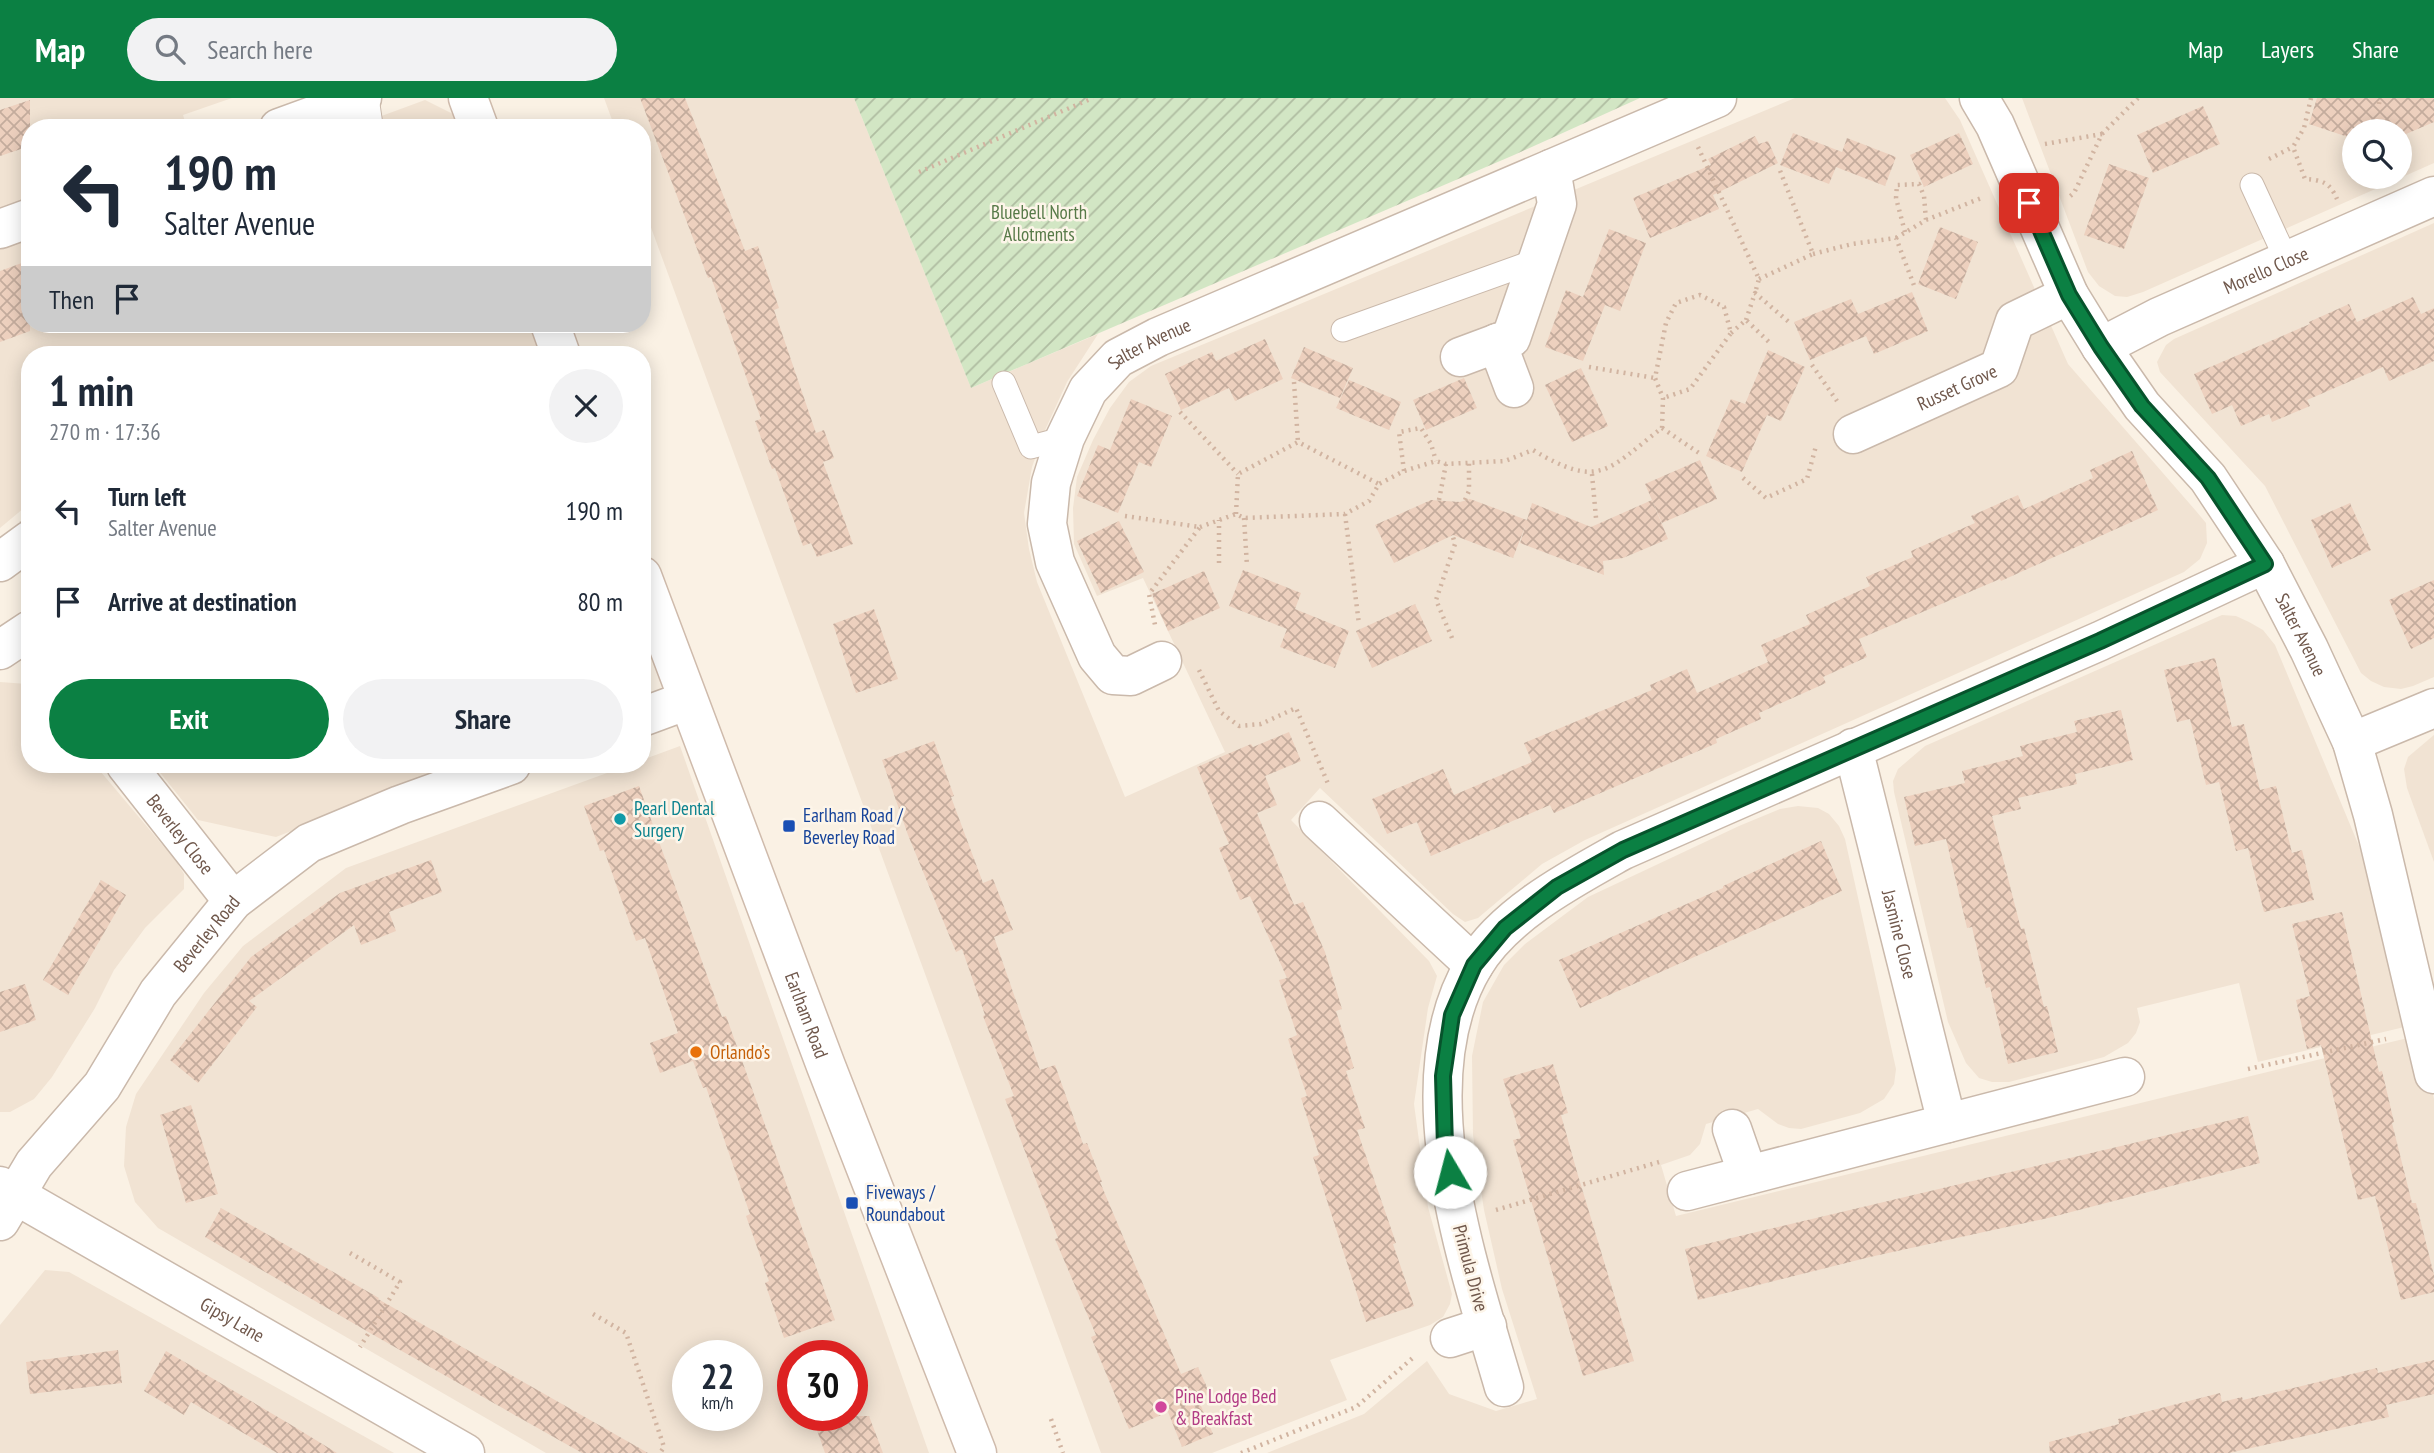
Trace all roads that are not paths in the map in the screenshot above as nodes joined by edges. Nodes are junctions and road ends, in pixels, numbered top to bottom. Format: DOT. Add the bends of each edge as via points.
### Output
graph roads {
  1 [pos="468,98"];
  2 [pos="1717,98"];
  3 [pos="1979,98"];
  4 [pos="369,115"];
  5 [pos="341,119"];
  6 [pos="476,119"];
  7 [pos="1551,169"];
  8 [pos="2252,185"];
  9 [pos="2434,197"];
  10 [pos="21,221"];
  11 [pos="0,229"];
  12 [pos="1538,260"];
  13 [pos="2287,261"];
  14 [pos="2069,295"];
  15 [pos="1343,330"];
  16 [pos="1497,343"];
  17 [pos="2101,347"];
  18 [pos="1461,358"];
  19 [pos="1004,383"];
  20 [pos="1514,388"];
  21 [pos="1835,422"];
  22 [pos="1065,438"];
  23 [pos="21,547"];
  24 [pos="0,562"];
  25 [pos="2265,564"];
  26 [pos="651,600"];
  27 [pos="1144,676"];
  28 [pos="688,700"];
  29 [pos="2434,708"];
  30 [pos="651,714"];
  31 [pos="2352,742"];
  32 [pos="1853,748"];
  33 [pos="132,773"];
  34 [pos="489,773"];
  35 [pos="1319,821"];
  36 [pos="233,901"];
  37 [pos="1474,965"];
  38 [pos="2434,1074"];
  39 [pos="2125,1077"];
  40 [pos="1947,1123"];
  41 [pos="1732,1129"];
  42 [pos="1748,1175"];
  43 [pos="1687,1191"];
  44 [pos="5,1200"];
  45 [pos="1487,1326"];
  46 [pos="1450,1338"];
  47 [pos="1504,1387"];
  48 [pos="465,1453"];
  49 [pos="977,1453"];
  1 -- 6 [label="street"];
  2 -- 7 [label="street, Salter Avenue"];
  3 -- 14 [label="street, Salter Avenue"];
  4 -- 5 [label="street"];
  7 -- 12 [label="street" via="1557,204"];
  7 -- 22 [label="street, Salter Avenue" via="1118,358 1088,390"];
  8 -- 13 [label="lane"];
  9 -- 13 [label="street, Morello Close"];
  10 -- 11 [label="street"];
  12 -- 15 [label="lane"];
  12 -- 16 [label="street" via="1511,338"];
  13 -- 17 [label="street, Morello Close"];
  14 -- 17 [label="street, Salter Avenue"];
  14 -- 21 [label="street, Russet Grove" via="2015,321 1999,368"];
  16 -- 18 [label="street"];
  16 -- 20 [label="street"];
  17 -- 25 [label="street, Salter Avenue" via="2142,406 2208,478"];
  19 -- 22 [label="lane" via="1031,447"];
  22 -- 27 [label="street, Salter Avenue" via="1051,483 1047,524 1055,562 1097,656 1113,675"];
  23 -- 24 [label="street"];
  25 -- 31 [label="street, Salter Avenue"];
  25 -- 32 [label="street, Primula Drive"];
  26 -- 28 [label="street, Earlham Road"];
  28 -- 30 [label="street"];
  28 -- 49 [label="street, Earlham Road"];
  29 -- 31 [label="street"];
  31 -- 38 [label="street, Salter Avenue"];
  32 -- 37 [label="street, Primula Drive" via="1623,850 1557,887 1505,928"];
  32 -- 40 [label="street, Jasmine Close"];
  33 -- 36 [label="street, Beverley Close"];
  34 -- 36 [label="street, Beverley Road" via="309,843"];
  35 -- 37 [label="street"];
  36 -- 44 [label="street, Beverley Road" via="158,993 102,1086"];
  37 -- 45 [label="street, Primula Drive" via="1452,1015 1443,1076 1445,1147 1458,1220"];
  39 -- 40 [label="street"];
  40 -- 42 [label="street"];
  41 -- 42 [label="street"];
  42 -- 43 [label="street"];
  44 -- 48 [label="street, Gipsy Lane"];
  45 -- 46 [label="street, Primula Drive"];
  45 -- 47 [label="street, Primula Drive"];
}
